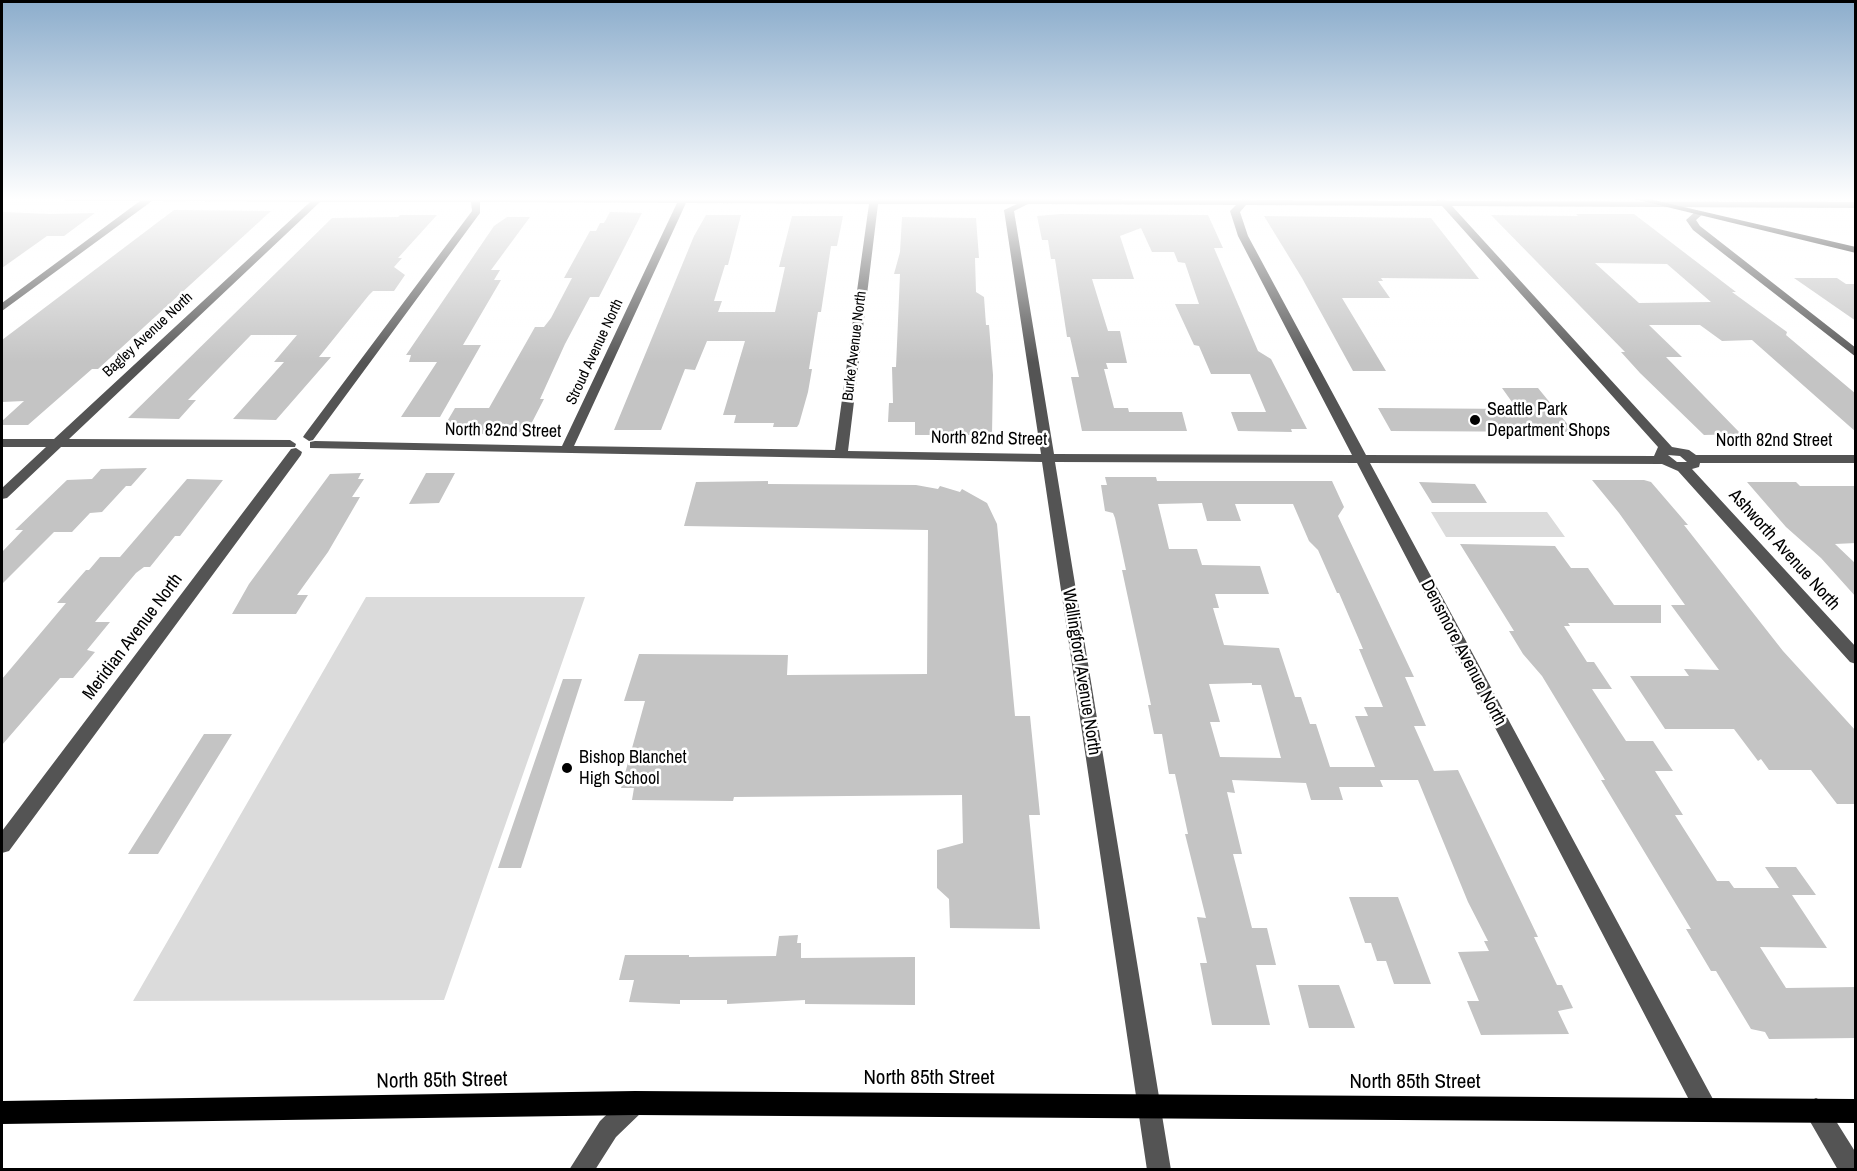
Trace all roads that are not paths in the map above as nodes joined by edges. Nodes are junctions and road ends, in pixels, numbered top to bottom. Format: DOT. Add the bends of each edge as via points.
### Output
graph roads {
  1 [pos="76,253"];
  2 [pos="260,253"];
  3 [pos="447,253"];
  4 [pos="658,253"];
  5 [pos="867,253"];
  6 [pos="1016,253"];
  7 [pos="1252,253"];
  8 [pos="1488,253"];
  9 [pos="1727,253"];
  10 [pos="2,308"];
  11 [pos="1856,354"];
  12 [pos="312,441"];
  13 [pos="2,443"];
  14 [pos="56,443"];
  15 [pos="293,448"];
  16 [pos="566,450"];
  17 [pos="1665,454"];
  18 [pos="841,455"];
  19 [pos="1049,458"];
  20 [pos="1359,458"];
  21 [pos="1856,459"];
  22 [pos="1688,463"];
  23 [pos="2,495"];
  24 [pos="1856,658"];
  25 [pos="2,845"];
  26 [pos="635,1103"];
  27 [pos="1149,1106"];
  28 [pos="1706,1109"];
  29 [pos="1816,1110"];
  30 [pos="1856,1111"];
  31 [pos="2,1113"];
  32 [pos="581,1170"];
  33 [pos="1159,1170"];
  34 [pos="1852,1170"];
  1 -- 10 [label="street"];
  2 -- 14 [label="street, Bagley Avenue North"];
  3 -- 12 [label="street"];
  4 -- 16 [label="street, Stroud Avenue North"];
  5 -- 18 [label="street, Burke Avenue North"];
  6 -- 19 [label="street, Wallingford Avenue North"];
  7 -- 20 [label="street, Densmore Avenue North"];
  8 -- 17 [label="street"];
  9 -- 11 [label="street"];
  12 -- 15 [label="street"];
  12 -- 16 [label="street, North 82nd Street"];
  13 -- 14 [label="street"];
  14 -- 15 [label="street"];
  14 -- 23 [label="street, Bagley Avenue North"];
  15 -- 25 [label="street, Meridian Avenue North"];
  16 -- 18 [label="street, North 82nd Street"];
  17 -- 20 [label="street, North 82nd Street"];
  17 -- 22 [label="street" via="1684,453"];
  18 -- 19 [label="street, North 82nd Street"];
  19 -- 20 [label="street, North 82nd Street"];
  19 -- 27 [label="street, Wallingford Avenue North"];
  20 -- 28 [label="street, Densmore Avenue North"];
  21 -- 22 [label="street, North 82nd Street"];
  22 -- 24 [label="street, Ashworth Avenue North"];
  26 -- 27 [label="main road, North 85th Street"];
  26 -- 31 [label="main road, North 85th Street"];
  26 -- 32 [label="street" via="608,1129"];
  27 -- 28 [label="main road, North 85th Street"];
  27 -- 33 [label="street, Wallingford Avenue North"];
  28 -- 29 [label="main road, North 85th Street"];
  29 -- 30 [label="main road, North 85th Street"];
  29 -- 34 [label="street"];
}
